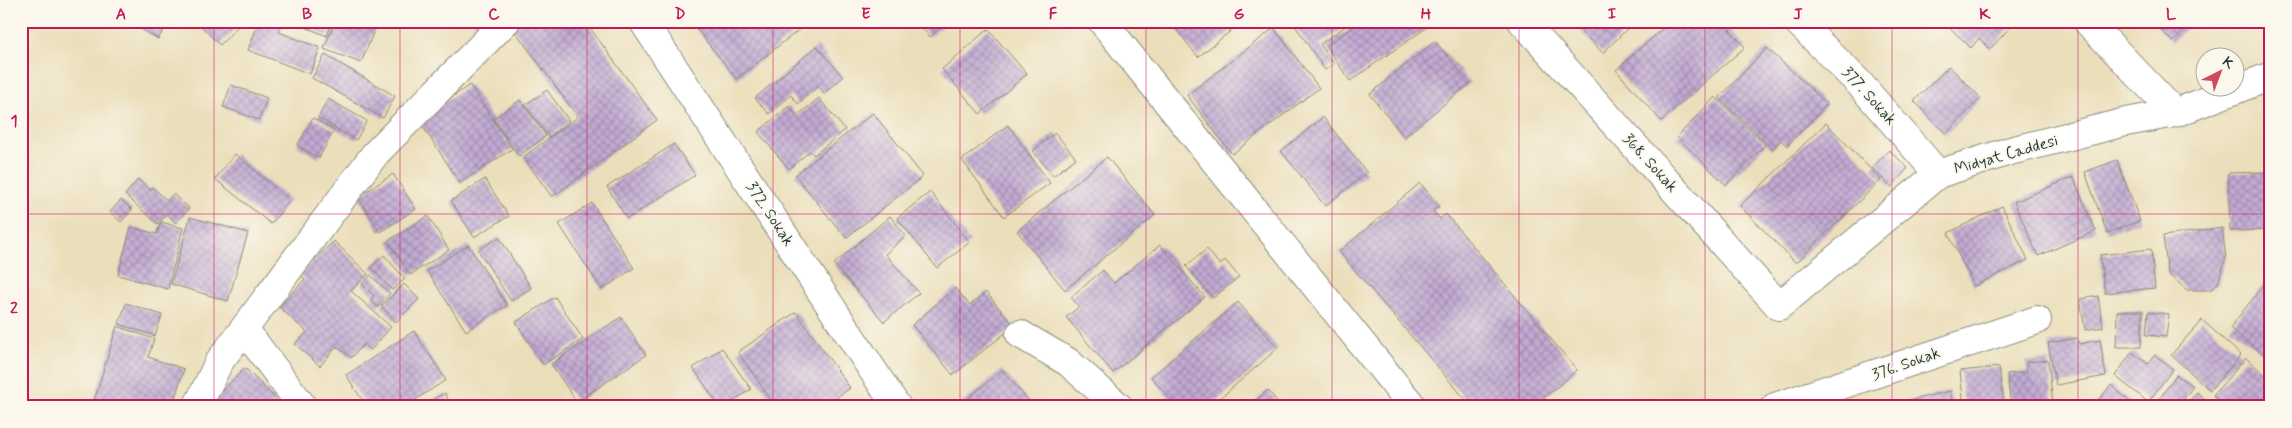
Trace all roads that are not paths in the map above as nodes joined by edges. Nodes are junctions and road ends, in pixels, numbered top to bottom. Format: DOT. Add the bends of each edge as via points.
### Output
graph roads {
  1 [pos="506,21"];
  2 [pos="642,21"];
  3 [pos="1102,21"];
  4 [pos="1522,21"];
  5 [pos="1797,21"];
  6 [pos="2087,21"];
  7 [pos="2271,76"];
  8 [pos="2174,113"];
  9 [pos="1938,174"];
  10 [pos="1779,306"];
  11 [pos="2037,320"];
  12 [pos="244,329"];
  13 [pos="1020,334"];
  14 [pos="198,407"];
  15 [pos="303,407"];
  16 [pos="897,407"];
  17 [pos="1119,407"];
  18 [pos="1413,407"];
  19 [pos="1775,407"];
  1 -- 12 [label="street" via="375,154"];
  2 -- 16 [label="street, 372. Sokak"];
  3 -- 18 [label="street"];
  4 -- 10 [label="street, 368. Sokak"];
  5 -- 9 [label="street, 377. Sokak" via="1859,83"];
  6 -- 8 [label="street"];
  7 -- 8 [label="street, Midyat Caddesi"];
  8 -- 9 [label="street, Midyat Caddesi" via="2010,151"];
  9 -- 10 [label="street, Midyat Caddesi"];
  11 -- 19 [label="street, 376. Sokak"];
  12 -- 14 [label="street" via="219,362"];
  12 -- 15 [label="street"];
  13 -- 17 [label="street" via="1068,362"];
}
